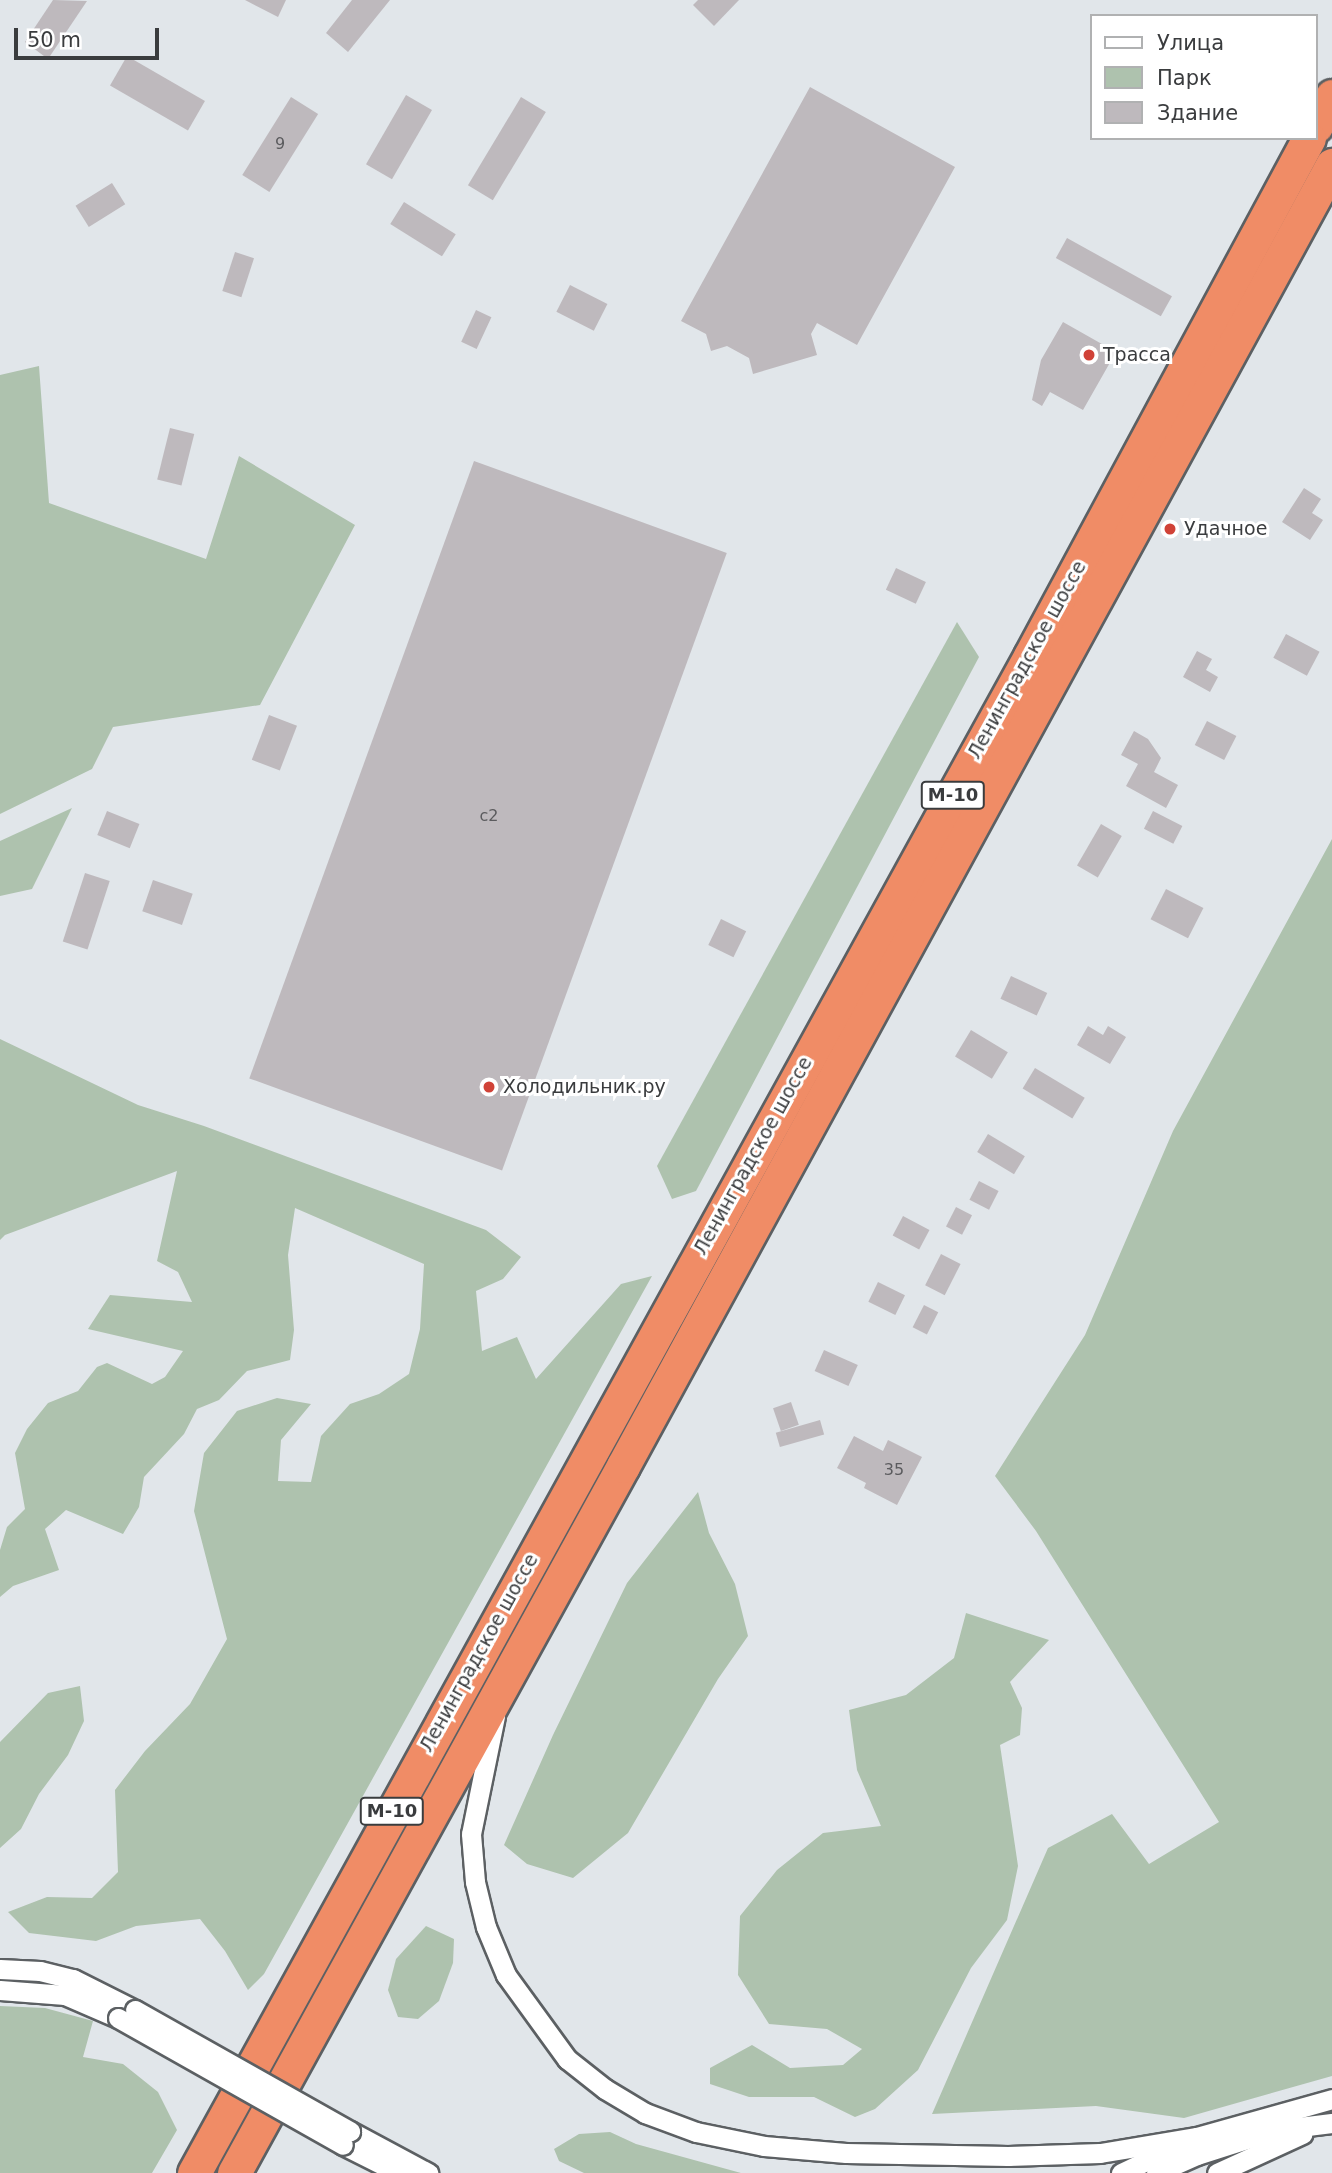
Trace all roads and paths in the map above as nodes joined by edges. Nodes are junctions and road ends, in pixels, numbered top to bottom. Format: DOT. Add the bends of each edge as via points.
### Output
graph roads {
  1 [pos="1332,96"];
  2 [pos="1318,122"];
  3 [pos="1309,140"];
  4 [pos="1332,165"];
  5 [pos="502,1686"];
  6 [pos="0,1969"];
  7 [pos="0,1990"];
  8 [pos="127,2014"];
  9 [pos="1332,2099"];
  10 [pos="1332,2124"];
  11 [pos="1197,2137"];
  12 [pos="347,2138"];
  13 [pos="194,2173"];
  14 [pos="234,2173"];
  15 [pos="400,2173"];
  16 [pos="428,2173"];
  17 [pos="1121,2173"];
  18 [pos="1156,2173"];
  19 [pos="1217,2173"];
  1 -- 2 [label="highway"];
  3 -- 13 [label="highway, Ленинградское шоссе / М-10" via="1030,656"];
  4 -- 5 [label="highway, Ленинградское шоссе / М-10"];
  5 -- 11 [label="street" via="471,1834 475,1882 486,1927 506,1975 538,2022 567,2059 605,2089 645,2113 696,2132 764,2146 832,2152 1074,2154"];
  5 -- 14 [label="highway, Ленинградское шоссе / М-10"];
  6 -- 8 [label="street" via="73,1979"];
  7 -- 8 [label="street" via="65,1995"];
  8 -- 12 [label="street, bridge"];
  9 -- 11 [label="street"];
  10 -- 18 [label="street" via="1275,2130"];
  10 -- 19 [label="street" via="1286,2139"];
  11 -- 17 [label="street"];
  12 -- 15 [label="street"];
  12 -- 16 [label="street"];
}
